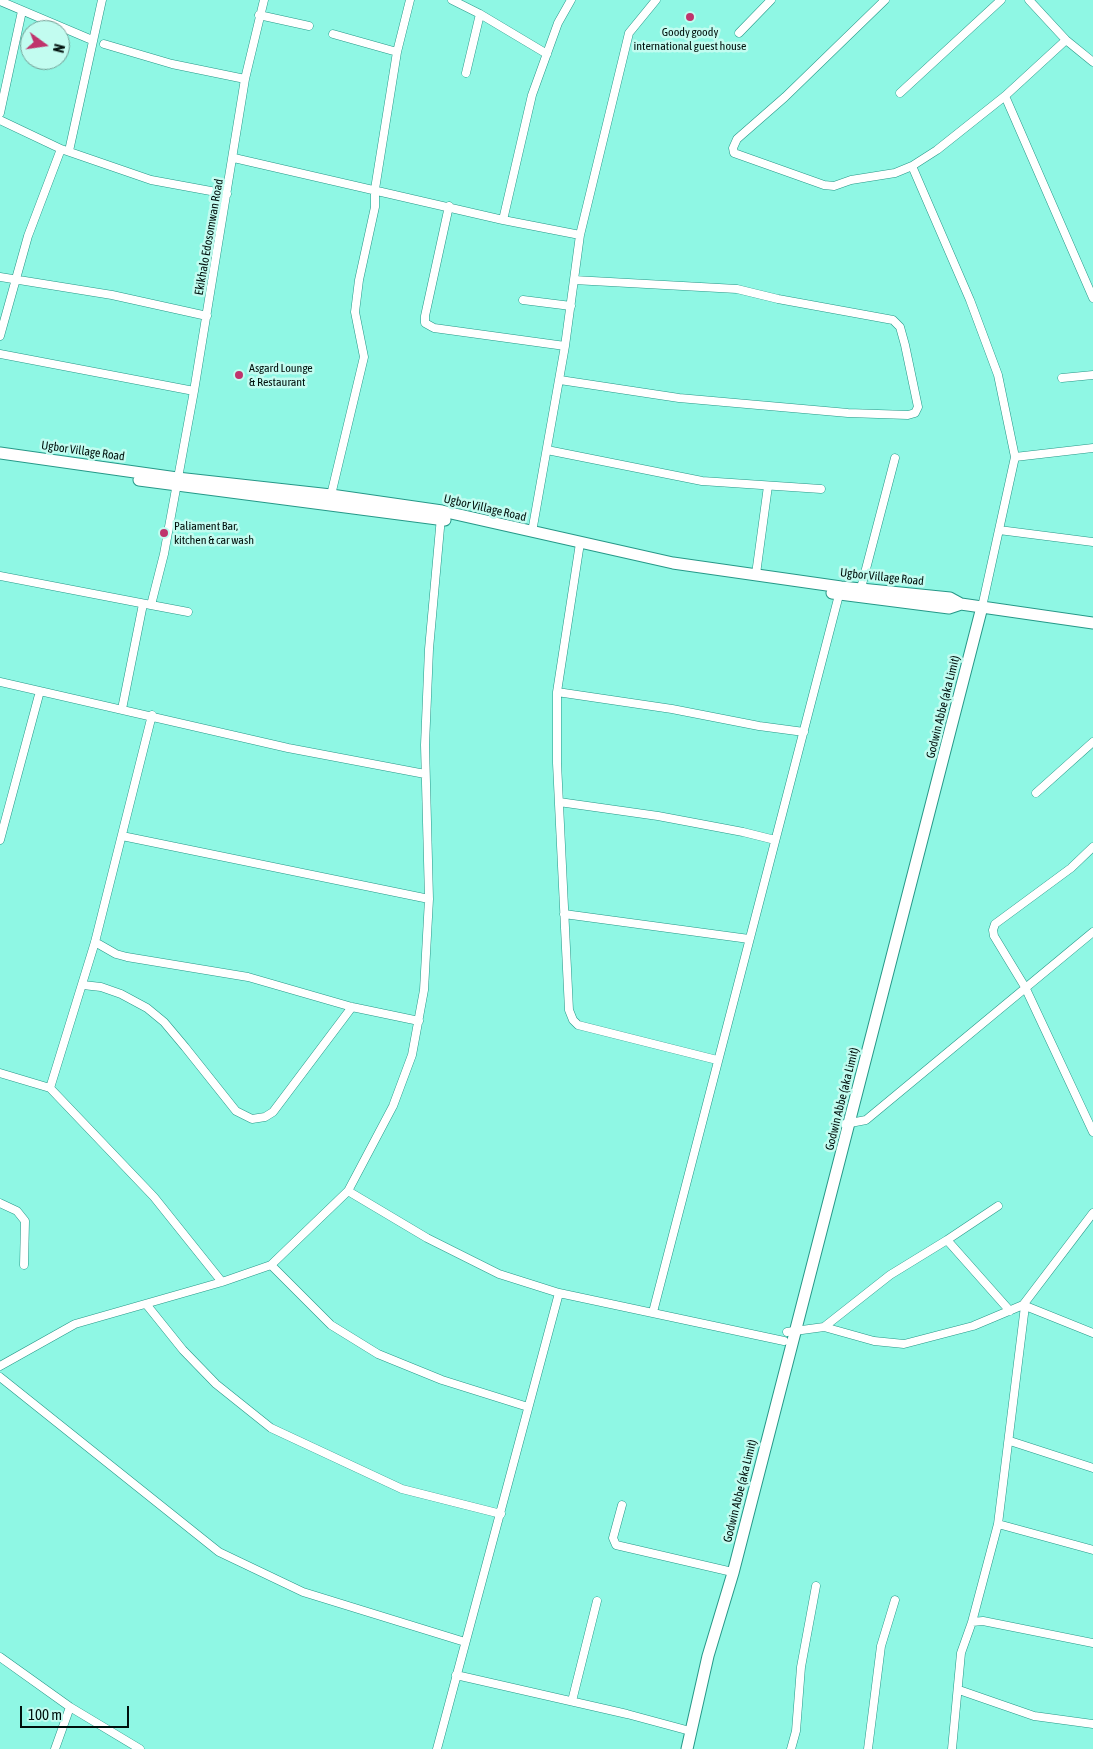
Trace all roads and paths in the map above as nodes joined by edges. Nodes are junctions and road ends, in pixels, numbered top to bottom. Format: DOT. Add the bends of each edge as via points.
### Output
graph roads {
  1 [pos="102,0"];
  2 [pos="264,0"];
  3 [pos="410,0"];
  4 [pos="452,0"];
  5 [pos="571,0"];
  6 [pos="656,0"];
  7 [pos="771,0"];
  8 [pos="885,0"];
  9 [pos="1001,0"];
  10 [pos="1029,0"];
  11 [pos="0,2"];
  12 [pos="22,11"];
  13 [pos="480,14"];
  14 [pos="259,15"];
  15 [pos="309,26"];
  16 [pos="739,33"];
  17 [pos="333,34"];
  18 [pos="92,40"];
  19 [pos="1066,40"];
  20 [pos="104,44"];
  21 [pos="397,52"];
  22 [pos="547,54"];
  23 [pos="1093,62"];
  24 [pos="466,72"];
  25 [pos="245,79"];
  26 [pos="900,94"];
  27 [pos="1005,96"];
  28 [pos="0,113"];
  29 [pos="0,120"];
  30 [pos="65,150"];
  31 [pos="234,158"];
  32 [pos="912,166"];
  33 [pos="375,189"];
  34 [pos="227,194"];
  35 [pos="449,206"];
  36 [pos="503,220"];
  37 [pos="580,235"];
  38 [pos="0,277"];
  39 [pos="16,280"];
  40 [pos="574,280"];
  41 [pos="1091,284"];
  42 [pos="1093,298"];
  43 [pos="523,300"];
  44 [pos="571,306"];
  45 [pos="207,316"];
  46 [pos="0,336"];
  47 [pos="565,346"];
  48 [pos="0,354"];
  49 [pos="1093,375"];
  50 [pos="1062,378"];
  51 [pos="560,380"];
  52 [pos="194,391"];
  53 [pos="1093,448"];
  54 [pos="547,450"];
  55 [pos="0,453"];
  56 [pos="1015,457"];
  57 [pos="895,458"];
  58 [pos="0,460"];
  59 [pos="177,482"];
  60 [pos="768,486"];
  61 [pos="821,490"];
  62 [pos="331,495"];
  63 [pos="441,515"];
  64 [pos="999,530"];
  65 [pos="532,532"];
  66 [pos="1093,542"];
  67 [pos="580,547"];
  68 [pos="756,574"];
  69 [pos="0,576"];
  70 [pos="861,588"];
  71 [pos="840,590"];
  72 [pos="147,604"];
  73 [pos="961,604"];
  74 [pos="979,607"];
  75 [pos="188,612"];
  76 [pos="1093,623"];
  77 [pos="0,682"];
  78 [pos="40,691"];
  79 [pos="557,692"];
  80 [pos="122,709"];
  81 [pos="152,715"];
  82 [pos="804,732"];
  83 [pos="1092,746"];
  84 [pos="425,774"];
  85 [pos="1036,793"];
  86 [pos="559,802"];
  87 [pos="122,836"];
  88 [pos="0,840"];
  89 [pos="775,840"];
  90 [pos="1093,847"];
  91 [pos="429,899"];
  92 [pos="564,914"];
  93 [pos="1093,932"];
  94 [pos="748,939"];
  95 [pos="95,942"];
  96 [pos="83,984"];
  97 [pos="1025,987"];
  98 [pos="352,1007"];
  99 [pos="419,1020"];
  100 [pos="717,1060"];
  101 [pos="0,1073"];
  102 [pos="50,1088"];
  103 [pos="848,1124"];
  104 [pos="1093,1132"];
  105 [pos="348,1191"];
  106 [pos="0,1203"];
  107 [pos="998,1206"];
  108 [pos="1093,1212"];
  109 [pos="948,1240"];
  110 [pos="24,1265"];
  111 [pos="271,1265"];
  112 [pos="222,1282"];
  113 [pos="559,1293"];
  114 [pos="146,1304"];
  115 [pos="1024,1306"];
  116 [pos="1010,1311"];
  117 [pos="653,1312"];
  118 [pos="824,1327"];
  119 [pos="1093,1332"];
  120 [pos="789,1334"];
  121 [pos="0,1366"];
  122 [pos="0,1377"];
  123 [pos="528,1407"];
  124 [pos="1010,1441"];
  125 [pos="1093,1468"];
  126 [pos="622,1505"];
  127 [pos="501,1514"];
  128 [pos="998,1524"];
  129 [pos="1093,1550"];
  130 [pos="728,1572"];
  131 [pos="816,1586"];
  132 [pos="725,1597"];
  133 [pos="894,1600"];
  134 [pos="597,1601"];
  135 [pos="972,1622"];
  136 [pos="465,1642"];
  137 [pos="1093,1643"];
  138 [pos="0,1657"];
  139 [pos="456,1675"];
  140 [pos="958,1690"];
  141 [pos="572,1701"];
  142 [pos="70,1708"];
  143 [pos="1093,1724"];
  144 [pos="690,1731"];
  145 [pos="55,1749"];
  146 [pos="140,1749"];
  147 [pos="438,1749"];
  148 [pos="686,1749"];
  149 [pos="791,1749"];
  150 [pos="868,1749"];
  151 [pos="952,1749"];
  1 -- 18 [label="street"];
  2 -- 14 [label="street, Ekikhalo Edosomwan Road"];
  3 -- 21 [label="street"];
  4 -- 13 [label="street"];
  5 -- 22 [label="street" via="558,23"];
  6 -- 37 [label="street" via="629,33"];
  7 -- 16 [label="street"];
  8 -- 32 [label="street" via="738,139 733,148 738,156 824,185 834,186 895,173"];
  9 -- 26 [label="street"];
  10 -- 19 [label="street"];
  11 -- 12 [label="street"];
  12 -- 18 [label="street"];
  12 -- 28 [label="street"];
  13 -- 22 [label="street"];
  13 -- 24 [label="street"];
  14 -- 15 [label="street"];
  14 -- 25 [label="street, Ekikhalo Edosomwan Road"];
  17 -- 21 [label="street"];
  18 -- 30 [label="street"];
  19 -- 23 [label="street"];
  19 -- 27 [label="street"];
  20 -- 25 [label="street" via="172,64"];
  21 -- 33 [label="street"];
  22 -- 36 [label="street" via="532,95"];
  25 -- 31 [label="street, Ekikhalo Edosomwan Road"];
  27 -- 32 [label="street"];
  27 -- 41 [label="street"];
  29 -- 30 [label="street"];
  30 -- 34 [label="street" via="151,180"];
  30 -- 39 [label="street" via="28,236"];
  31 -- 33 [label="street"];
  31 -- 34 [label="street, Ekikhalo Edosomwan Road"];
  32 -- 56 [label="street" via="970,300 998,375"];
  33 -- 35 [label="street"];
  33 -- 62 [label="street" via="375,207 359,280 356,312 364,357"];
  34 -- 45 [label="street, Ekikhalo Edosomwan Road"];
  35 -- 36 [label="street"];
  35 -- 47 [label="street" via="426,323 434,328"];
  36 -- 37 [label="street"];
  37 -- 40 [label="street"];
  38 -- 39 [label="street"];
  39 -- 45 [label="street" via="112,295"];
  39 -- 46 [label="street"];
  40 -- 44 [label="street"];
  40 -- 51 [label="street" via="737,288 892,320 900,327 918,407 915,413 908,415 848,413 679,398"];
  41 -- 42 [label="street"];
  43 -- 44 [label="street"];
  44 -- 47 [label="street"];
  45 -- 52 [label="street, Ekikhalo Edosomwan Road"];
  47 -- 51 [label="street"];
  48 -- 52 [label="street"];
  49 -- 50 [label="street"];
  51 -- 54 [label="street"];
  52 -- 59 [label="street, Ekikhalo Edosomwan Road"];
  53 -- 56 [label="street"];
  54 -- 60 [label="street" via="702,481"];
  54 -- 65 [label="street"];
  55 -- 59 [label="street, Ugbor Village Road"];
  56 -- 64 [label="street"];
  57 -- 70 [label="street"];
  58 -- 59 [label="street, Ugbor Village Road"];
  59 -- 62 [label="street, Ugbor Village Road"];
  59 -- 63 [label="street, Ugbor Village Road"];
  59 -- 72 [label="street, Ekikhalo Edosomwan Road" via="164,554"];
  60 -- 61 [label="street"];
  60 -- 68 [label="street"];
  62 -- 63 [label="street, Ugbor Village Road"];
  63 -- 65 [label="street, Ugbor Village Road"];
  63 -- 67 [label="street, Ugbor Village Road"];
  63 -- 84 [label="street" via="429,649"];
  64 -- 66 [label="street"];
  64 -- 74 [label="street"];
  65 -- 67 [label="street, Ugbor Village Road"];
  67 -- 68 [label="street, Ugbor Village Road"];
  67 -- 71 [label="street, Ugbor Village Road" via="672,569"];
  67 -- 79 [label="street"];
  68 -- 71 [label="street, Ugbor Village Road"];
  69 -- 72 [label="street"];
  70 -- 71 [label="street, Ugbor Village Road"];
  70 -- 73 [label="street, Ugbor Village Road" via="950,598"];
  71 -- 73 [label="street, Ugbor Village Road" via="948,608"];
  71 -- 82 [label="street"];
  72 -- 75 [label="street"];
  72 -- 80 [label="street, Ekikhalo Edosomwan Road"];
  73 -- 74 [label="street, Ugbor Village Road"];
  74 -- 76 [label="street, Ugbor Village Road"];
  74 -- 103 [label="street, Godwin Abbe (aka Limit)"];
  77 -- 78 [label="street"];
  78 -- 80 [label="street"];
  78 -- 88 [label="street"];
  79 -- 82 [label="street" via="672,708"];
  79 -- 86 [label="street"];
  80 -- 81 [label="street"];
  81 -- 84 [label="street" via="288,748"];
  81 -- 87 [label="street"];
  82 -- 89 [label="street"];
  83 -- 85 [label="street"];
  84 -- 91 [label="street"];
  86 -- 89 [label="street" via="658,816"];
  86 -- 92 [label="street"];
  87 -- 91 [label="street"];
  87 -- 95 [label="street"];
  89 -- 94 [label="street"];
  90 -- 97 [label="street" via="1071,868 995,924 994,936"];
  91 -- 99 [label="street" via="424,990"];
  92 -- 94 [label="street"];
  92 -- 100 [label="street" via="569,1010 578,1025"];
  93 -- 97 [label="street"];
  94 -- 100 [label="street"];
  95 -- 96 [label="street"];
  95 -- 98 [label="street" via="121,956 248,977"];
  96 -- 98 [label="street" via="121,994 147,1008 186,1047 236,1111 252,1119 273,1112"];
  96 -- 102 [label="street"];
  97 -- 103 [label="street" via="866,1120"];
  97 -- 104 [label="street"];
  98 -- 99 [label="street"];
  99 -- 105 [label="street" via="412,1055 393,1106"];
  100 -- 117 [label="street"];
  101 -- 102 [label="street"];
  102 -- 112 [label="street" via="154,1197"];
  103 -- 120 [label="street, Godwin Abbe (aka Limit)"];
  105 -- 111 [label="street"];
  105 -- 113 [label="street" via="427,1238 499,1274"];
  106 -- 110 [label="street" via="17,1211 25,1221"];
  107 -- 109 [label="street"];
  108 -- 115 [label="street"];
  109 -- 116 [label="street"];
  109 -- 118 [label="street" via="890,1275"];
  111 -- 112 [label="street"];
  111 -- 123 [label="street" via="331,1325 378,1354 442,1380"];
  112 -- 114 [label="street"];
  113 -- 117 [label="street"];
  113 -- 123 [label="street"];
  114 -- 121 [label="street" via="75,1324"];
  114 -- 127 [label="street" via="216,1384 271,1428 402,1489"];
  115 -- 116 [label="street"];
  115 -- 119 [label="street"];
  115 -- 124 [label="street"];
  116 -- 118 [label="street" via="973,1326 904,1344 874,1342"];
  117 -- 120 [label="street"];
  118 -- 120 [label="street"];
  120 -- 130 [label="street, Godwin Abbe (aka Limit)"];
  120 -- 132 [label="street, Godwin Abbe (aka Limit)"];
  122 -- 136 [label="street" via="219,1552 303,1592"];
  123 -- 127 [label="street"];
  124 -- 125 [label="street"];
  124 -- 128 [label="street"];
  126 -- 130 [label="street" via="613,1538 616,1545"];
  127 -- 136 [label="street"];
  128 -- 129 [label="street"];
  128 -- 135 [label="street"];
  130 -- 132 [label="street, Godwin Abbe (aka Limit)"];
  131 -- 149 [label="street" via="801,1667 796,1731"];
  132 -- 144 [label="street, Godwin Abbe (aka Limit)"];
  133 -- 150 [label="street" via="882,1646"];
  134 -- 141 [label="street"];
  135 -- 137 [label="street" via="983,1621"];
  135 -- 140 [label="street" via="961,1653"];
  136 -- 139 [label="street"];
  138 -- 142 [label="street"];
  139 -- 141 [label="street"];
  139 -- 147 [label="street"];
  140 -- 143 [label="street" via="1034,1716"];
  140 -- 151 [label="street"];
  141 -- 144 [label="street"];
  142 -- 145 [label="street"];
  142 -- 146 [label="street"];
  144 -- 148 [label="street, Godwin Abbe (aka Limit)"];
}
